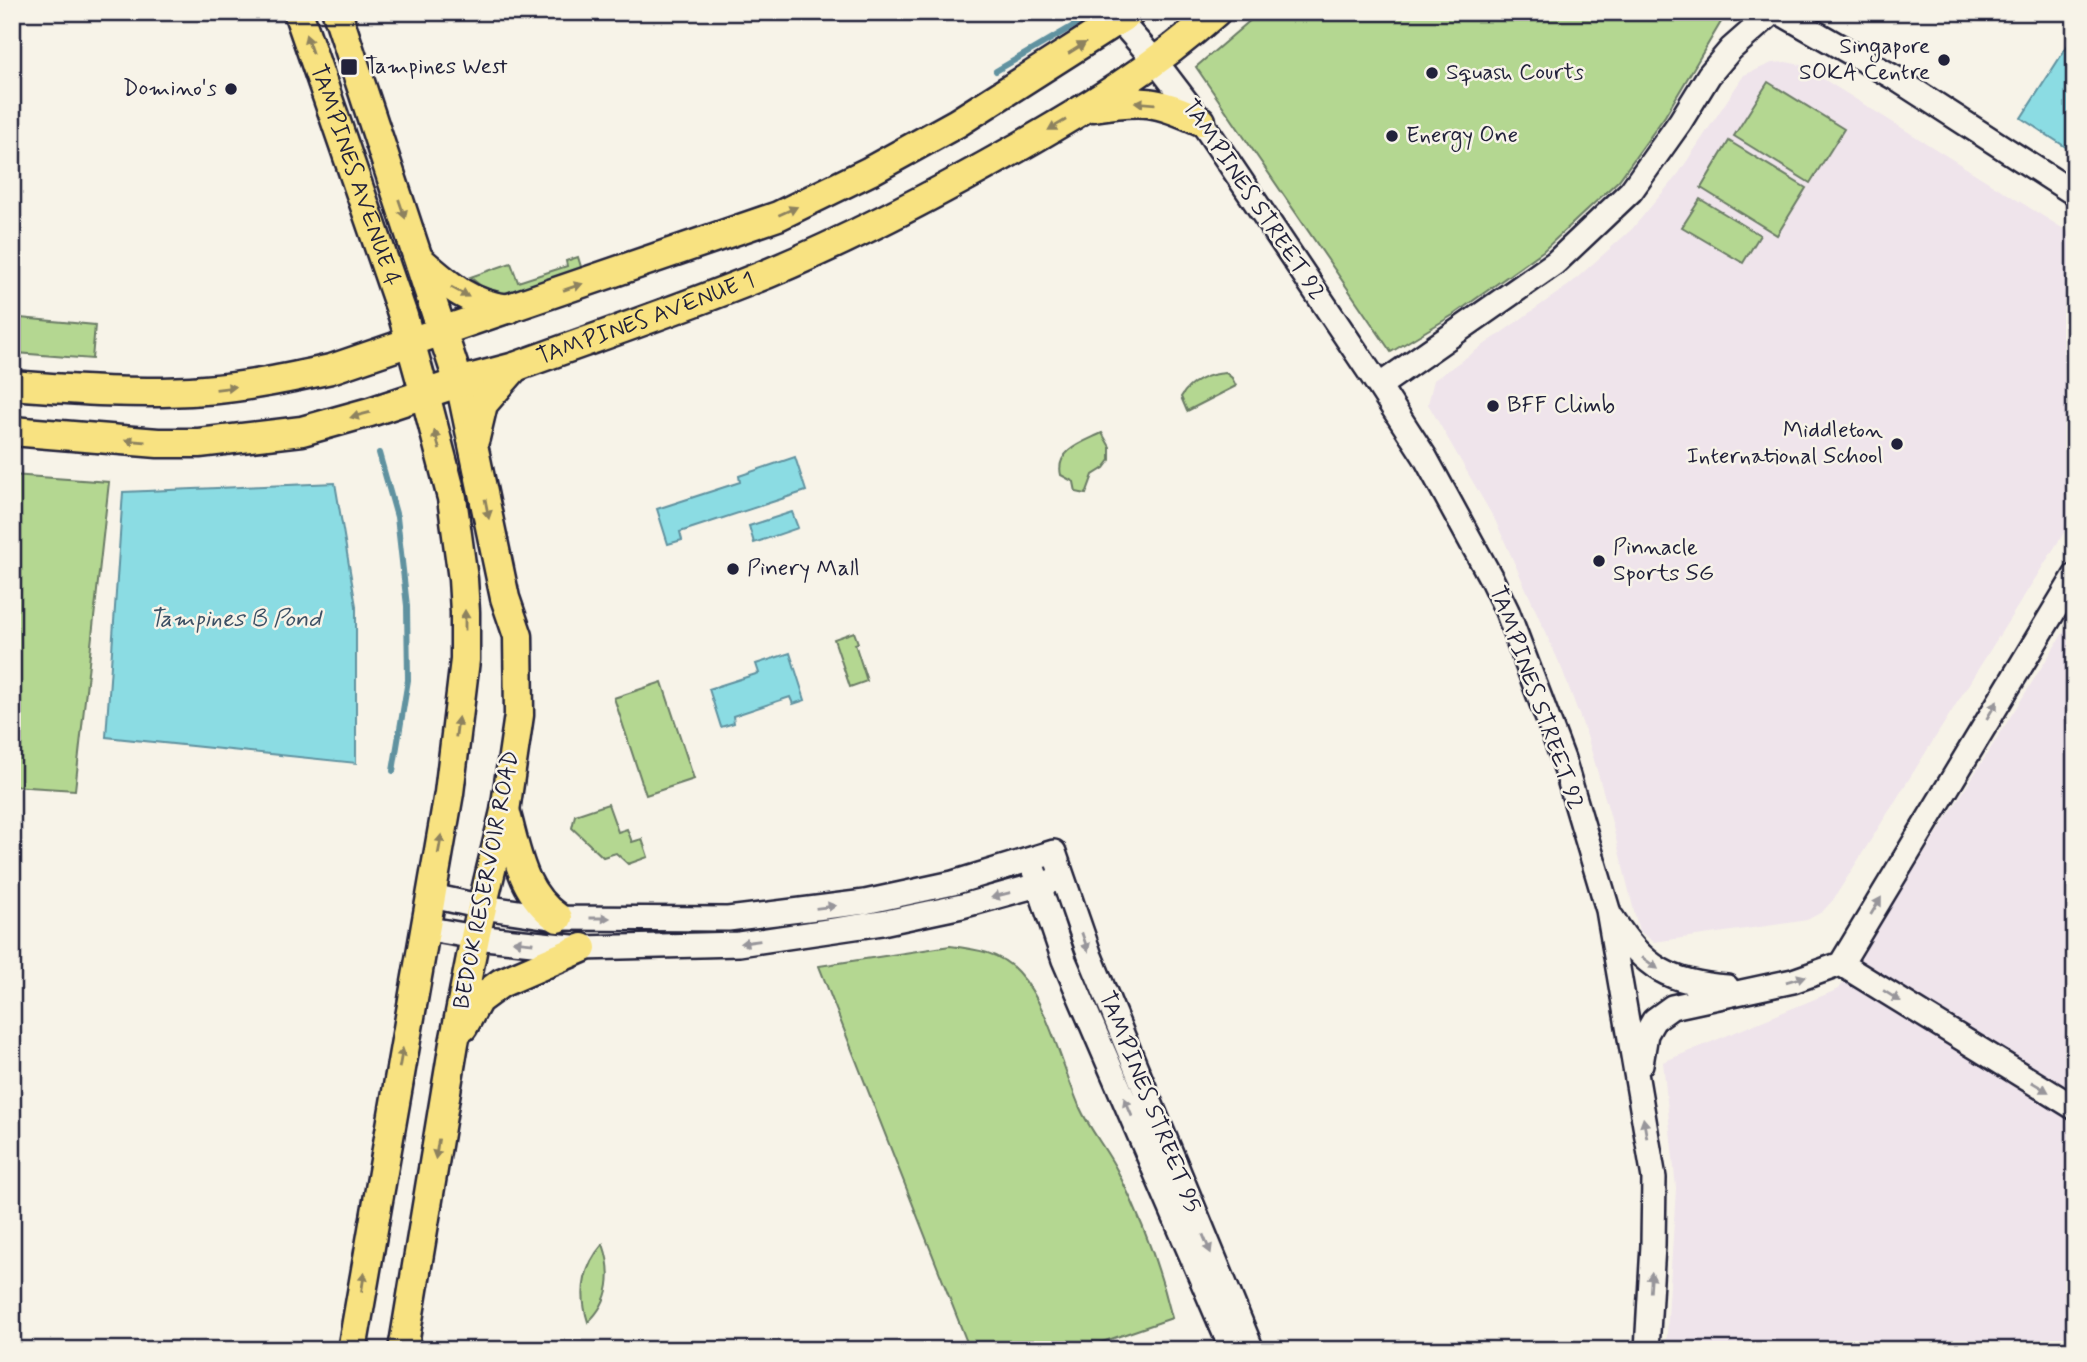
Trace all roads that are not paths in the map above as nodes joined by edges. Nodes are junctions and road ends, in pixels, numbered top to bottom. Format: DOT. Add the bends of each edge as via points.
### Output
graph roads {
  1 [pos="298,12"];
  2 [pos="337,12"];
  3 [pos="1216,12"];
  4 [pos="1776,12"];
  5 [pos="1125,17"];
  6 [pos="1156,62"];
  7 [pos="1086,108"];
  8 [pos="1201,121"];
  9 [pos="2075,194"];
  10 [pos="420,260"];
  11 [pos="509,309"];
  12 [pos="443,331"];
  13 [pos="410,341"];
  14 [pos="515,367"];
  15 [pos="460,383"];
  16 [pos="21,386"];
  17 [pos="1379,386"];
  18 [pos="425,394"];
  19 [pos="18,431"];
  20 [pos="474,442"];
  21 [pos="2075,576"];
  22 [pos="505,811"];
  23 [pos="1029,859"];
  24 [pos="1063,878"];
  25 [pos="1040,885"];
  26 [pos="432,896"];
  27 [pos="483,907"];
  28 [pos="1608,911"];
  29 [pos="558,918"];
  30 [pos="424,928"];
  31 [pos="475,937"];
  32 [pos="582,948"];
  33 [pos="1841,964"];
  34 [pos="1750,989"];
  35 [pos="454,1043"];
  36 [pos="1638,1078"];
  37 [pos="2075,1108"];
  38 [pos="352,1350"];
  39 [pos="403,1350"];
  40 [pos="1232,1350"];
  41 [pos="1252,1350"];
  42 [pos="1647,1350"];
  13 -- 1 [label="main road, TAMPINES AVENUE 4, one-way"];
  2 -- 10 [label="main road, TAMPINES AVENUE 4, one-way"];
  3 -- 6 [label="main road, TAMPINES AVENUE 1"];
  4 -- 9 [label="street" via="1895,78"];
  4 -- 17 [label="street" via="1731,49 1709,75 1631,191 1555,263"];
  5 -- 6 [label="street, TAMPINES STREET 92"];
  11 -- 5 [label="main road, one-way" via="744,229 810,201 957,123"];
  6 -- 7 [label="main road, TAMPINES AVENUE 1"];
  6 -- 8 [label="street, TAMPINES STREET 92"];
  8 -- 7 [label="main road, one-way" via="1142,101"];
  7 -- 14 [label="main road, TAMPINES AVENUE 1, one-way" via="960,181 824,248 699,300"];
  8 -- 17 [label="street, TAMPINES STREET 92"];
  10 -- 11 [label="main road, one-way" via="453,289 488,307"];
  10 -- 12 [label="main road, TAMPINES AVENUE 4"];
  11 -- 12 [label="main road"];
  12 -- 13 [label="main road"];
  12 -- 15 [label="main road, BEDOK RESERVOIR ROAD"];
  16 -- 13 [label="main road, one-way" via="158,391 229,387 331,369"];
  13 -- 18 [label="main road"];
  14 -- 15 [label="main road, TAMPINES AVENUE 1"];
  14 -- 20 [label="main road" via="483,404"];
  15 -- 18 [label="main road, TAMPINES AVENUE 1"];
  15 -- 20 [label="main road, BEDOK RESERVOIR ROAD"];
  16 -- 19 [label="main road" via="57,404 56,416"];
  17 -- 28 [label="street, TAMPINES STREET 92" via="1425,457 1507,611 1563,759"];
  18 -- 19 [label="main road, TAMPINES AVENUE 1, one-way" via="302,430 199,443"];
  26 -- 18 [label="main road, one-way" via="462,685 465,612 452,498"];
  20 -- 22 [label="main road, BEDOK RESERVOIR ROAD, one-way" via="505,598 518,636 519,715"];
  33 -- 21 [label="street, one-way"];
  22 -- 27 [label="main road, BEDOK RESERVOIR ROAD"];
  22 -- 29 [label="main road" via="528,884 542,906"];
  23 -- 24 [label="street, TAMPINES STREET 95" via="1054,852"];
  23 -- 25 [label="street, TAMPINES STREET 95"];
  29 -- 23 [label="street, one-way" via="728,919 865,902 953,883"];
  24 -- 25 [label="street"];
  24 -- 41 [label="street, TAMPINES STREET 95, one-way" via="1090,956"];
  25 -- 32 [label="street, one-way" via="882,923 751,942"];
  40 -- 25 [label="street, TAMPINES STREET 95, one-way" via="1064,960"];
  26 -- 27 [label="street"];
  26 -- 30 [label="main road"];
  27 -- 29 [label="street"];
  27 -- 31 [label="main road, BEDOK RESERVOIR ROAD"];
  28 -- 34 [label="street, TAMPINES STREET 92, one-way" via="1636,952 1657,968 1702,985"];
  28 -- 36 [label="street, TAMPINES STREET 92"];
  30 -- 31 [label="street"];
  38 -- 30 [label="main road, one-way"];
  32 -- 31 [label="street, one-way"];
  31 -- 35 [label="main road, BEDOK RESERVOIR ROAD"];
  32 -- 35 [label="main road" via="500,983 478,1000"];
  34 -- 33 [label="street, TAMPINES STREET 92, one-way" via="1793,981"];
  33 -- 37 [label="street, one-way"];
  34 -- 36 [label="street, TAMPINES STREET 92" via="1672,1007 1654,1020 1646,1034"];
  35 -- 39 [label="main road, BEDOK RESERVOIR ROAD, one-way"];
  42 -- 36 [label="street, TAMPINES STREET 92, one-way" via="1654,1178"];
}
